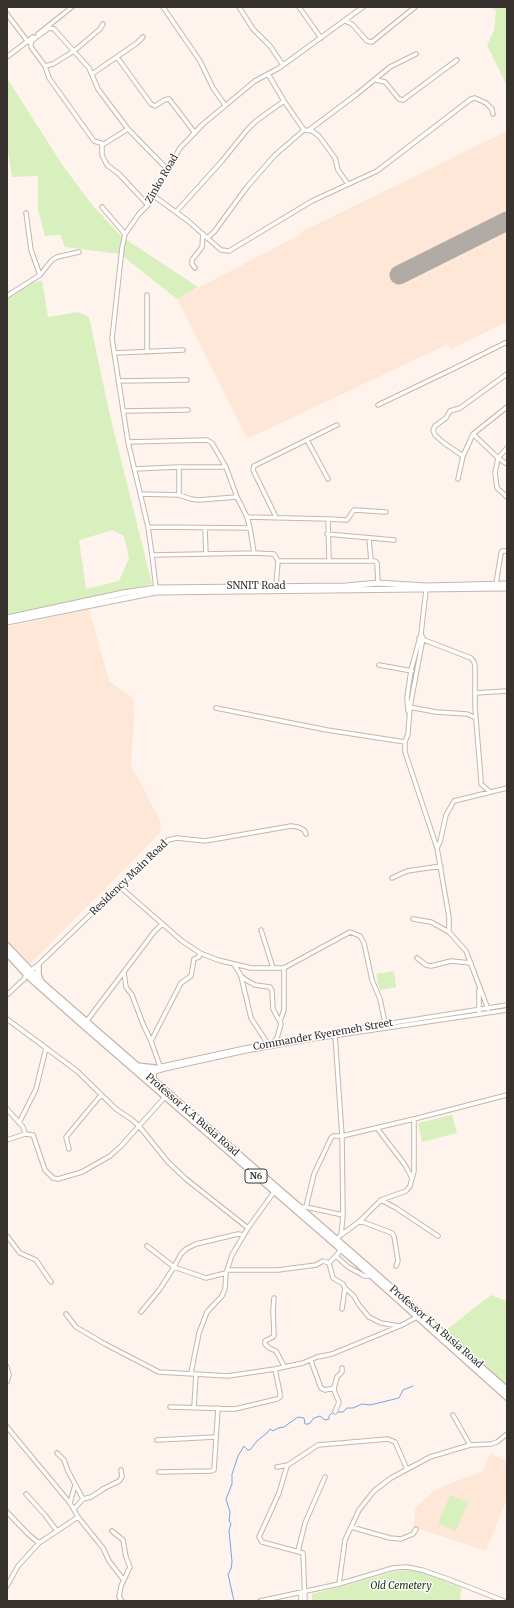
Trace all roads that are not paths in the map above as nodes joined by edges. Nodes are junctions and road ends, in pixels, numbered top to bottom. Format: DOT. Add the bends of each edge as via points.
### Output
graph roads {
  1 [pos="72,7"];
  2 [pos="163,7"];
  3 [pos="239,7"];
  4 [pos="299,7"];
  5 [pos="363,7"];
  6 [pos="415,7"];
  7 [pos="7,14"];
  8 [pos="345,21"];
  9 [pos="103,24"];
  10 [pos="143,37"];
  11 [pos="321,38"];
  12 [pos="28,42"];
  13 [pos="31,46"];
  14 [pos="74,51"];
  15 [pos="416,54"];
  16 [pos="117,57"];
  17 [pos="7,58"];
  18 [pos="458,60"];
  19 [pos="283,65"];
  20 [pos="45,66"];
  21 [pos="92,74"];
  22 [pos="268,74"];
  23 [pos="376,80"];
  24 [pos="284,101"];
  25 [pos="225,105"];
  26 [pos="493,114"];
  27 [pos="128,129"];
  28 [pos="304,130"];
  29 [pos="309,130"];
  30 [pos="195,133"];
  31 [pos="102,144"];
  32 [pos="167,169"];
  33 [pos="348,184"];
  34 [pos="154,196"];
  35 [pos="148,205"];
  36 [pos="102,207"];
  37 [pos="176,212"];
  38 [pos="26,213"];
  39 [pos="125,234"];
  40 [pos="203,234"];
  41 [pos="207,238"];
  42 [pos="79,252"];
  43 [pos="195,268"];
  44 [pos="40,275"];
  45 [pos="147,295"];
  46 [pos="7,296"];
  47 [pos="507,342"];
  48 [pos="183,350"];
  49 [pos="146,352"];
  50 [pos="114,353"];
  51 [pos="507,374"];
  52 [pos="187,380"];
  53 [pos="118,381"];
  54 [pos="378,405"];
  55 [pos="507,407"];
  56 [pos="123,410"];
  57 [pos="188,410"];
  58 [pos="336,425"];
  59 [pos="473,434"];
  60 [pos="307,440"];
  61 [pos="128,442"];
  62 [pos="507,448"];
  63 [pos="463,456"];
  64 [pos="498,458"];
  65 [pos="507,464"];
  66 [pos="226,467"];
  67 [pos="179,468"];
  68 [pos="134,469"];
  69 [pos="328,479"];
  70 [pos="458,479"];
  71 [pos="141,494"];
  72 [pos="179,495"];
  73 [pos="237,497"];
  74 [pos="507,498"];
  75 [pos="386,512"];
  76 [pos="247,517"];
  77 [pos="276,517"];
  78 [pos="328,519"];
  79 [pos="148,527"];
  80 [pos="205,528"];
  81 [pos="250,528"];
  82 [pos="327,534"];
  83 [pos="369,538"];
  84 [pos="394,540"];
  85 [pos="507,550"];
  86 [pos="254,553"];
  87 [pos="206,554"];
  88 [pos="152,555"];
  89 [pos="278,561"];
  90 [pos="329,561"];
  91 [pos="371,561"];
  92 [pos="378,583"];
  93 [pos="496,584"];
  94 [pos="507,584"];
  95 [pos="276,586"];
  96 [pos="482,586"];
  97 [pos="474,587"];
  98 [pos="156,588"];
  99 [pos="340,588"];
  100 [pos="346,588"];
  101 [pos="507,588"];
  102 [pos="426,590"];
  103 [pos="36,614"];
  104 [pos="7,618"];
  105 [pos="7,622"];
  106 [pos="421,637"];
  107 [pos="379,665"];
  108 [pos="413,671"];
  109 [pos="507,691"];
  110 [pos="475,693"];
  111 [pos="409,707"];
  112 [pos="475,707"];
  113 [pos="216,708"];
  114 [pos="467,714"];
  115 [pos="476,718"];
  116 [pos="405,742"];
  117 [pos="507,788"];
  118 [pos="490,792"];
  119 [pos="306,834"];
  120 [pos="438,848"];
  121 [pos="441,866"];
  122 [pos="392,878"];
  123 [pos="119,886"];
  124 [pos="413,919"];
  125 [pos="162,924"];
  126 [pos="261,930"];
  127 [pos="449,932"];
  128 [pos="7,946"];
  129 [pos="200,953"];
  130 [pos="7,954"];
  131 [pos="417,958"];
  132 [pos="21,962"];
  133 [pos="472,963"];
  134 [pos="234,964"];
  135 [pos="37,966"];
  136 [pos="273,968"];
  137 [pos="284,968"];
  138 [pos="124,972"];
  139 [pos="28,975"];
  140 [pos="241,976"];
  141 [pos="42,983"];
  142 [pos="479,987"];
  143 [pos="7,995"];
  144 [pos="507,1005"];
  145 [pos="488,1008"];
  146 [pos="507,1010"];
  147 [pos="479,1012"];
  148 [pos="489,1013"];
  149 [pos="7,1019"];
  150 [pos="280,1021"];
  151 [pos="86,1022"];
  152 [pos="386,1026"];
  153 [pos="335,1034"];
  154 [pos="151,1042"];
  155 [pos="273,1043"];
  156 [pos="268,1044"];
  157 [pos="46,1048"];
  158 [pos="136,1066"];
  159 [pos="161,1068"];
  160 [pos="154,1070"];
  161 [pos="144,1076"];
  162 [pos="153,1081"];
  163 [pos="507,1094"];
  164 [pos="101,1095"];
  165 [pos="165,1097"];
  166 [pos="7,1110"];
  167 [pos="414,1119"];
  168 [pos="194,1120"];
  169 [pos="19,1123"];
  170 [pos="139,1126"];
  171 [pos="377,1128"];
  172 [pos="25,1134"];
  173 [pos="342,1136"];
  174 [pos="7,1140"];
  175 [pos="69,1148"];
  176 [pos="412,1179"];
  177 [pos="274,1192"];
  178 [pos="381,1200"];
  179 [pos="306,1207"];
  180 [pos="297,1208"];
  181 [pos="343,1215"];
  182 [pos="360,1221"];
  183 [pos="248,1228"];
  184 [pos="244,1235"];
  185 [pos="341,1235"];
  186 [pos="7,1236"];
  187 [pos="438,1236"];
  188 [pos="336,1239"];
  189 [pos="147,1246"];
  190 [pos="341,1250"];
  191 [pos="336,1256"];
  192 [pos="329,1263"];
  193 [pos="174,1266"];
  194 [pos="396,1266"];
  195 [pos="227,1272"];
  196 [pos="372,1276"];
  197 [pos="51,1282"];
  198 [pos="345,1288"];
  199 [pos="274,1298"];
  200 [pos="342,1309"];
  201 [pos="141,1312"];
  202 [pos="66,1314"];
  203 [pos="417,1316"];
  204 [pos="400,1326"];
  205 [pos="311,1361"];
  206 [pos="284,1366"];
  207 [pos="7,1367"];
  208 [pos="342,1368"];
  209 [pos="275,1369"];
  210 [pos="191,1373"];
  211 [pos="196,1374"];
  212 [pos="7,1382"];
  213 [pos="334,1388"];
  214 [pos="507,1390"];
  215 [pos="507,1397"];
  216 [pos="170,1407"];
  217 [pos="194,1407"];
  218 [pos="218,1408"];
  219 [pos="336,1412"];
  220 [pos="453,1415"];
  221 [pos="7,1427"];
  222 [pos="507,1434"];
  223 [pos="216,1437"];
  224 [pos="157,1440"];
  225 [pos="470,1445"];
  226 [pos="57,1453"];
  227 [pos="287,1466"];
  228 [pos="277,1467"];
  229 [pos="407,1469"];
  230 [pos="121,1470"];
  231 [pos="159,1472"];
  232 [pos="324,1477"];
  233 [pos="75,1485"];
  234 [pos="26,1494"];
  235 [pos="83,1499"];
  236 [pos="70,1503"];
  237 [pos="74,1509"];
  238 [pos="7,1512"];
  239 [pos="78,1517"];
  240 [pos="351,1526"];
  241 [pos="416,1530"];
  242 [pos="57,1531"];
  243 [pos="112,1531"];
  244 [pos="39,1543"];
  245 [pos="298,1551"];
  246 [pos="123,1579"];
  247 [pos="339,1584"];
  248 [pos="7,1586"];
  249 [pos="303,1592"];
  250 [pos="122,1601"];
  251 [pos="260,1601"];
  252 [pos="301,1601"];
  253 [pos="305,1601"];
  254 [pos="504,1601"];
  1 -- 12 [label="street"];
  2 -- 25 [label="street" via="200,61 213,88"];
  3 -- 19 [label="street" via="253,29 270,46"];
  4 -- 11 [label="street"];
  5 -- 8 [label="street, Zinko Road"];
  6 -- 8 [label="street" via="372,42 367,41 352,24"];
  7 -- 12 [label="street"];
  8 -- 11 [label="street, Zinko Road"];
  9 -- 14 [label="street"];
  10 -- 16 [label="street"];
  11 -- 19 [label="street, Zinko Road"];
  12 -- 13 [label="street"];
  12 -- 17 [label="street"];
  13 -- 14 [label="street" via="34,39 51,28"];
  13 -- 20 [label="street"];
  14 -- 20 [label="street"];
  14 -- 21 [label="street"];
  15 -- 23 [label="street" via="390,67"];
  16 -- 21 [label="street"];
  16 -- 30 [label="street" via="151,104 155,106 169,99"];
  18 -- 23 [label="street" via="403,100 399,99 385,82"];
  19 -- 22 [label="street, Zinko Road"];
  20 -- 31 [label="street" via="48,78 94,140"];
  21 -- 27 [label="street" via="98,89"];
  22 -- 24 [label="street"];
  22 -- 25 [label="street, Zinko Road"];
  23 -- 29 [label="street"];
  24 -- 28 [label="street"];
  24 -- 37 [label="street" via="247,130"];
  25 -- 30 [label="street, Zinko Road"];
  26 -- 33 [label="street" via="486,103 471,99 389,163"];
  27 -- 31 [label="street"];
  27 -- 32 [label="street"];
  28 -- 29 [label="street"];
  28 -- 41 [label="street" via="271,160"];
  29 -- 33 [label="street" via="319,136 336,158 338,170"];
  30 -- 32 [label="street, Zinko Road" via="180,148"];
  31 -- 35 [label="street" via="102,155 107,165"];
  32 -- 34 [label="street, Zinko Road"];
  33 -- 41 [label="street" via="312,201 229,252 221,250"];
  34 -- 35 [label="street, Zinko Road"];
  34 -- 37 [label="street"];
  35 -- 39 [label="street, Zinko Road"];
  36 -- 39 [label="street"];
  37 -- 40 [label="street"];
  38 -- 44 [label="street" via="31,250"];
  39 -- 50 [label="street, Zinko Road" via="112,339"];
  40 -- 41 [label="street"];
  40 -- 43 [label="street" via="202,247 192,261"];
  42 -- 44 [label="street" via="57,257"];
  44 -- 46 [label="street"];
  45 -- 49 [label="street"];
  47 -- 54 [label="street"];
  48 -- 49 [label="street"];
  49 -- 50 [label="street"];
  50 -- 53 [label="street, Zinko Road"];
  51 -- 63 [label="street" via="460,408 450,412 435,426 435,434"];
  52 -- 53 [label="street"];
  53 -- 56 [label="street, Zinko Road"];
  55 -- 59 [label="street"];
  56 -- 57 [label="street"];
  56 -- 61 [label="street, Zinko Road"];
  58 -- 60 [label="street"];
  59 -- 63 [label="street"];
  59 -- 64 [label="street"];
  60 -- 69 [label="street"];
  60 -- 77 [label="street" via="253,468"];
  61 -- 66 [label="street" via="207,440 212,443"];
  61 -- 68 [label="street, Zinko Road"];
  62 -- 64 [label="street"];
  63 -- 70 [label="street"];
  64 -- 65 [label="street"];
  64 -- 74 [label="street" via="495,478 497,488"];
  66 -- 67 [label="street"];
  66 -- 73 [label="street"];
  67 -- 68 [label="street"];
  67 -- 72 [label="street"];
  68 -- 71 [label="street, Zinko Road"];
  71 -- 72 [label="street"];
  71 -- 79 [label="street, Zinko Road"];
  72 -- 73 [label="street" via="198,500"];
  73 -- 76 [label="street"];
  75 -- 78 [label="street" via="354,510 346,520"];
  76 -- 77 [label="street"];
  76 -- 81 [label="street"];
  77 -- 78 [label="street"];
  78 -- 82 [label="street"];
  79 -- 80 [label="street"];
  79 -- 88 [label="street, Zinko Road"];
  80 -- 81 [label="street"];
  80 -- 87 [label="street"];
  81 -- 86 [label="street"];
  82 -- 83 [label="street"];
  82 -- 90 [label="street"];
  83 -- 84 [label="street"];
  83 -- 91 [label="street"];
  85 -- 93 [label="street" via="501,553"];
  86 -- 87 [label="street"];
  86 -- 89 [label="street" via="274,554"];
  87 -- 88 [label="street"];
  88 -- 98 [label="street, Zinko Road"];
  89 -- 90 [label="street"];
  89 -- 95 [label="street"];
  90 -- 91 [label="street"];
  91 -- 92 [label="street" via="377,563"];
  92 -- 97 [label="street, SNNIT Road"];
  92 -- 100 [label="street, SNNIT Road"];
  93 -- 94 [label="street, SNNIT Road"];
  93 -- 96 [label="street, SNNIT Road"];
  95 -- 98 [label="street, SNNIT Road"];
  95 -- 99 [label="street, SNNIT Road"];
  96 -- 97 [label="street, SNNIT Road"];
  96 -- 101 [label="street, SNNIT Road"];
  97 -- 102 [label="street, SNNIT Road"];
  98 -- 103 [label="street, SNNIT Road"];
  99 -- 100 [label="street, SNNIT Road"];
  99 -- 103 [label="street, SNNIT Road" via="156,592"];
  100 -- 102 [label="street, SNNIT Road"];
  102 -- 106 [label="street"];
  103 -- 104 [label="street, SNNIT Road"];
  103 -- 105 [label="street, SNNIT Road"];
  106 -- 108 [label="street"];
  106 -- 110 [label="street" via="471,658 474,662"];
  107 -- 108 [label="street"];
  108 -- 111 [label="street"];
  109 -- 110 [label="street"];
  110 -- 112 [label="street"];
  111 -- 114 [label="street"];
  111 -- 116 [label="street" via="408,734"];
  112 -- 114 [label="street"];
  112 -- 115 [label="street"];
  113 -- 116 [label="street"];
  114 -- 115 [label="street"];
  115 -- 118 [label="street" via="481,784"];
  116 -- 120 [label="street" via="405,752"];
  117 -- 118 [label="street"];
  118 -- 120 [label="street" via="454,801 446,815"];
  119 -- 123 [label="street, Residency Main Road" via="304,830 291,826 205,841 172,838"];
  120 -- 121 [label="street"];
  121 -- 122 [label="street" via="407,871"];
  121 -- 127 [label="street"];
  123 -- 125 [label="street"];
  123 -- 135 [label="street, Residency Main Road"];
  124 -- 127 [label="street" via="432,922"];
  125 -- 129 [label="street"];
  125 -- 138 [label="street"];
  126 -- 136 [label="street"];
  127 -- 133 [label="street" via="466,951"];
  128 -- 132 [label="main road, Professor K.A Busia Road / N6"];
  129 -- 134 [label="street"];
  129 -- 154 [label="street" via="199,957 194,959 191,976 180,983"];
  130 -- 139 [label="main road, Professor K.A Busia Road / N6"];
  131 -- 133 [label="street" via="431,966 451,961"];
  132 -- 135 [label="main road"];
  132 -- 139 [label="main road, Professor K.A Busia Road / N6"];
  133 -- 142 [label="street"];
  134 -- 136 [label="street" via="252,968"];
  134 -- 140 [label="street"];
  135 -- 139 [label="street, Residency Main Road"];
  135 -- 141 [label="main road"];
  136 -- 137 [label="street"];
  137 -- 150 [label="street" via="284,1010"];
  137 -- 152 [label="street" via="350,932 360,936"];
  138 -- 151 [label="street"];
  138 -- 154 [label="street" via="126,986"];
  139 -- 141 [label="main road, Professor K.A Busia Road / N6"];
  139 -- 143 [label="street, Residency Main Road"];
  139 -- 161 [label="main road, Professor K.A Busia Road / N6"];
  140 -- 150 [label="street" via="255,985 270,987 273,1009"];
  140 -- 156 [label="street" via="252,1018"];
  141 -- 151 [label="main road, Professor K.A Busia Road / N6"];
  142 -- 145 [label="street"];
  142 -- 147 [label="street"];
  144 -- 145 [label="street, Commander Kyeremeh Street"];
  145 -- 147 [label="street, Commander Kyeremeh Street"];
  145 -- 148 [label="street"];
  146 -- 148 [label="street, Commander Kyeremeh Street"];
  147 -- 148 [label="street, Commander Kyeremeh Street"];
  147 -- 152 [label="street, Commander Kyeremeh Street"];
  149 -- 157 [label="street"];
  150 -- 155 [label="street" via="278,1038"];
  151 -- 158 [label="main road, Professor K.A Busia Road / N6"];
  152 -- 153 [label="street, Commander Kyeremeh Street"];
  153 -- 155 [label="street, Commander Kyeremeh Street"];
  153 -- 159 [label="street, Commander Kyeremeh Street"];
  153 -- 173 [label="street"];
  154 -- 159 [label="street"];
  155 -- 156 [label="street, Commander Kyeremeh Street"];
  156 -- 159 [label="street, Commander Kyeremeh Street"];
  157 -- 164 [label="street" via="77,1071"];
  157 -- 169 [label="street" via="36,1089"];
  158 -- 160 [label="main road"];
  158 -- 161 [label="main road, Professor K.A Busia Road / N6"];
  159 -- 160 [label="street, Commander Kyeremeh Street"];
  160 -- 161 [label="street, Commander Kyeremeh Street"];
  160 -- 162 [label="main road"];
  161 -- 162 [label="main road, Professor K.A Busia Road / N6"];
  161 -- 165 [label="main road, Professor K.A Busia Road / N6"];
  162 -- 168 [label="main road, Professor K.A Busia Road / N6"];
  163 -- 167 [label="street"];
  164 -- 170 [label="street"];
  164 -- 175 [label="street" via="66,1137"];
  165 -- 168 [label="main road, Professor K.A Busia Road / N6"];
  165 -- 170 [label="street"];
  166 -- 169 [label="street"];
  167 -- 171 [label="street"];
  167 -- 176 [label="street"];
  168 -- 177 [label="main road, Professor K.A Busia Road / N6"];
  168 -- 180 [label="main road, Professor K.A Busia Road / N6"];
  169 -- 172 [label="street"];
  170 -- 172 [label="street" via="110,1156 82,1172 58,1179 53,1178 45,1170 33,1135"];
  170 -- 183 [label="street" via="168,1162 186,1179"];
  171 -- 173 [label="street"];
  171 -- 176 [label="street" via="405,1165"];
  172 -- 174 [label="street"];
  173 -- 179 [label="street" via="333,1136 330,1140 314,1174"];
  173 -- 181 [label="street"];
  176 -- 178 [label="street" via="406,1190"];
  177 -- 180 [label="main road, Professor K.A Busia Road / N6"];
  177 -- 183 [label="street"];
  178 -- 182 [label="street"];
  178 -- 187 [label="street"];
  179 -- 180 [label="street"];
  179 -- 181 [label="street"];
  180 -- 188 [label="main road, Professor K.A Busia Road / N6"];
  180 -- 190 [label="main road, Professor K.A Busia Road / N6"];
  181 -- 185 [label="street"];
  182 -- 185 [label="street"];
  182 -- 194 [label="street" via="392,1233 398,1260"];
  183 -- 184 [label="street"];
  184 -- 193 [label="street" via="238,1234 196,1244 186,1249"];
  184 -- 195 [label="street" via="232,1255"];
  185 -- 188 [label="street"];
  186 -- 197 [label="street" via="20,1253 36,1260"];
  188 -- 214 [label="main road, Professor K.A Busia Road / N6"];
  189 -- 193 [label="street"];
  190 -- 191 [label="street"];
  190 -- 196 [label="main road, Professor K.A Busia Road / N6"];
  191 -- 192 [label="street"];
  191 -- 196 [label="street" via="348,1268 364,1276"];
  192 -- 195 [label="street" via="323,1261 316,1265 278,1270"];
  192 -- 198 [label="street" via="333,1278"];
  193 -- 195 [label="street" via="206,1278"];
  193 -- 201 [label="street" via="160,1289"];
  195 -- 210 [label="street" via="222,1296 207,1312 199,1333"];
  196 -- 203 [label="main road, Professor K.A Busia Road / N6"];
  198 -- 200 [label="street"];
  198 -- 204 [label="street" via="369,1317 381,1323"];
  199 -- 206 [label="street" via="274,1335 265,1344 276,1352"];
  202 -- 210 [label="street" via="76,1327 159,1372"];
  203 -- 204 [label="street"];
  203 -- 215 [label="main road, Professor K.A Busia Road / N6"];
  204 -- 205 [label="street"];
  205 -- 206 [label="street"];
  205 -- 213 [label="street" via="321,1388"];
  206 -- 209 [label="street"];
  207 -- 212 [label="street"];
  208 -- 213 [label="street"];
  209 -- 211 [label="street" via="228,1376"];
  209 -- 218 [label="street" via="280,1393 277,1400 235,1409"];
  210 -- 211 [label="street"];
  211 -- 217 [label="street"];
  213 -- 219 [label="street" via="339,1402"];
  216 -- 217 [label="street"];
  217 -- 218 [label="street"];
  218 -- 223 [label="street"];
  220 -- 225 [label="street"];
  221 -- 236 [label="street"];
  222 -- 225 [label="street" via="491,1444"];
  223 -- 224 [label="street"];
  223 -- 231 [label="street" via="214,1470"];
  225 -- 229 [label="street" via="430,1457"];
  226 -- 233 [label="street" via="64,1460"];
  227 -- 228 [label="street"];
  227 -- 229 [label="street" via="318,1445 388,1439 395,1442"];
  227 -- 245 [label="street" via="279,1493 259,1537 262,1542"];
  229 -- 240 [label="street" via="391,1478 368,1497"];
  230 -- 235 [label="street" via="122,1477 119,1481 92,1497"];
  232 -- 245 [label="street" via="305,1523"];
  233 -- 235 [label="street"];
  233 -- 236 [label="street"];
  234 -- 242 [label="street"];
  235 -- 237 [label="street"];
  236 -- 237 [label="street"];
  237 -- 239 [label="street"];
  238 -- 244 [label="street"];
  239 -- 242 [label="street"];
  239 -- 246 [label="street" via="103,1548 109,1561"];
  240 -- 241 [label="street" via="390,1538 401,1538 413,1534"];
  240 -- 247 [label="street" via="345,1540"];
  242 -- 244 [label="street"];
  243 -- 246 [label="street" via="122,1537 130,1564"];
  244 -- 248 [label="street" via="18,1566"];
  245 -- 249 [label="street" via="304,1555"];
  246 -- 250 [label="street" via="119,1595"];
  247 -- 249 [label="street"];
  247 -- 254 [label="street" via="393,1568 407,1567 448,1579"];
  249 -- 251 [label="street"];
  249 -- 252 [label="street"];
  249 -- 253 [label="street"];
}
